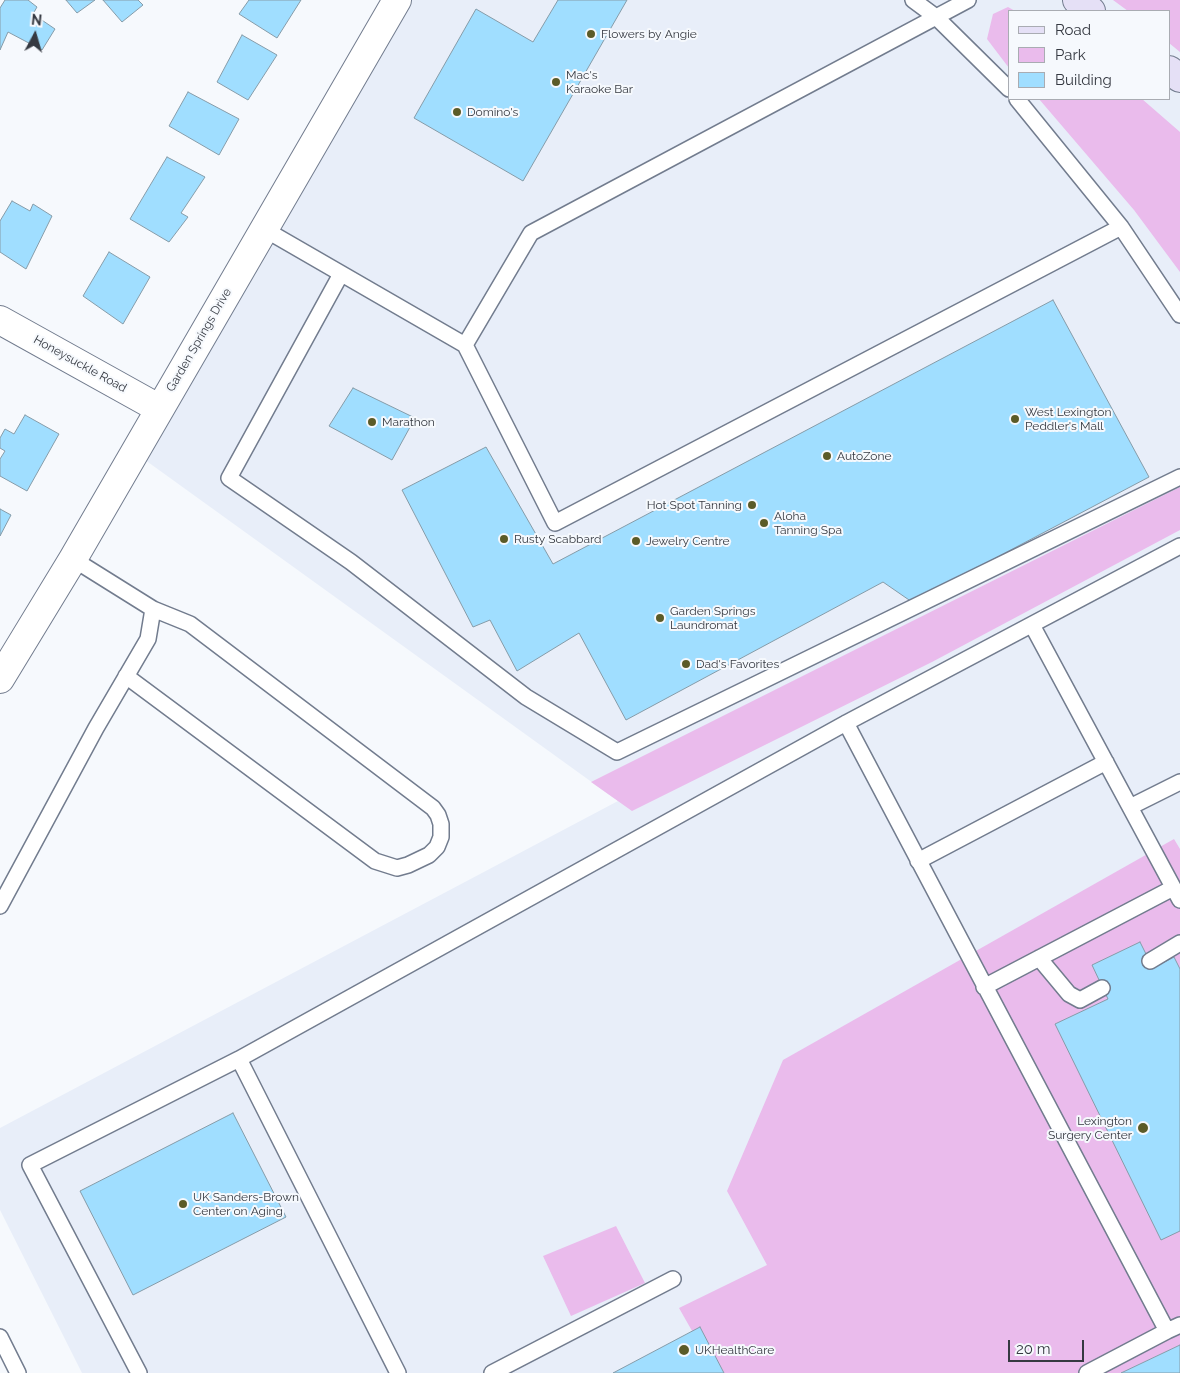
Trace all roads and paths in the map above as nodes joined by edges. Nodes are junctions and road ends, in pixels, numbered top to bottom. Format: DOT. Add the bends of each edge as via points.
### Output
graph roads {
  1 [pos="397,0"];
  2 [pos="913,0"];
  3 [pos="968,0"];
  4 [pos="1077,0"];
  5 [pos="1090,10"];
  6 [pos="936,17"];
  7 [pos="1008,88"];
  8 [pos="1018,100"];
  9 [pos="1121,227"];
  10 [pos="264,229"];
  11 [pos="341,274"];
  12 [pos="1180,315"];
  13 [pos="0,320"];
  14 [pos="465,345"];
  15 [pos="160,408"];
  16 [pos="1180,477"];
  17 [pos="1180,546"];
  18 [pos="72,559"];
  19 [pos="153,609"];
  20 [pos="1032,625"];
  21 [pos="126,676"];
  22 [pos="0,679"];
  23 [pos="846,723"];
  24 [pos="1106,762"];
  25 [pos="1180,782"];
  26 [pos="1130,807"];
  27 [pos="918,861"];
  28 [pos="1177,894"];
  29 [pos="0,906"];
  30 [pos="1180,943"];
  31 [pos="1039,958"];
  32 [pos="1150,961"];
  33 [pos="984,987"];
  34 [pos="1102,988"];
  35 [pos="239,1059"];
  36 [pos="673,1280"];
  37 [pos="1174,1328"];
  38 [pos="0,1337"];
  39 [pos="18,1373"];
  40 [pos="139,1373"];
  41 [pos="398,1373"];
  42 [pos="492,1373"];
  43 [pos="1087,1373"];
  1 -- 10 [label="street, Garden Springs Drive"];
  2 -- 6 [label="lane"];
  3 -- 6 [label="lane"];
  4 -- 5 [label="main road"];
  6 -- 7 [label="lane"];
  6 -- 14 [label="lane" via="531,233"];
  8 -- 9 [label="lane"];
  9 -- 12 [label="lane"];
  9 -- 14 [label="lane" via="555,523"];
  10 -- 11 [label="lane"];
  10 -- 15 [label="street, Garden Springs Drive"];
  11 -- 14 [label="lane"];
  11 -- 16 [label="lane" via="229,478 351,562 526,697 616,752"];
  13 -- 15 [label="street, Honeysuckle Road"];
  15 -- 18 [label="street, Garden Springs Drive"];
  17 -- 20 [label="lane"];
  18 -- 19 [label="lane"];
  18 -- 22 [label="street, Garden Springs Drive"];
  19 -- 21 [label="lane" via="148,639"];
  19 -- 21 [label="lane" via="190,624 433,808 441,824 437,847 429,855 397,868 375,861"];
  20 -- 23 [label="lane"];
  20 -- 24 [label="lane"];
  21 -- 29 [label="lane"];
  23 -- 27 [label="lane"];
  23 -- 35 [label="lane"];
  24 -- 26 [label="lane"];
  24 -- 27 [label="lane"];
  25 -- 26 [label="lane"];
  26 -- 28 [label="lane"];
  27 -- 33 [label="lane"];
  28 -- 31 [label="lane"];
  30 -- 32 [label="lane"];
  31 -- 33 [label="lane"];
  31 -- 34 [label="lane" via="1068,994 1080,1000"];
  33 -- 37 [label="lane"];
  35 -- 40 [label="lane" via="30,1165"];
  35 -- 41 [label="lane"];
  36 -- 42 [label="lane"];
  37 -- 43 [label="lane"];
  38 -- 39 [label="lane"];
}
